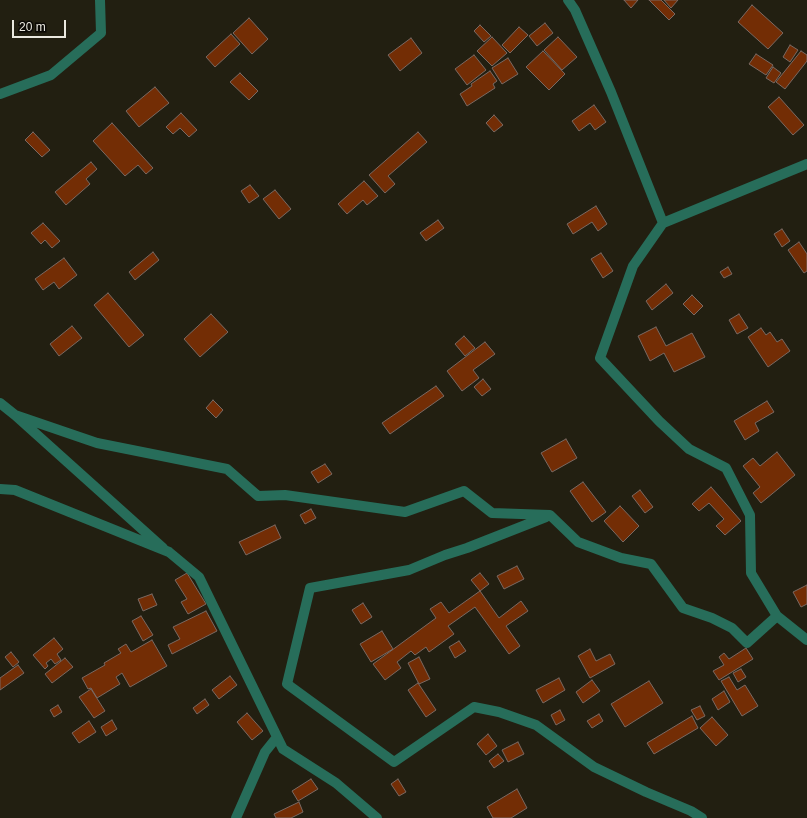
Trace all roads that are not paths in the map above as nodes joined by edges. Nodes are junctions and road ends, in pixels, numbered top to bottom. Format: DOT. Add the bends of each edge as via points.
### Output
graph roads {
  1 [pos="100,0"];
  2 [pos="568,0"];
  3 [pos="0,94"];
  4 [pos="807,164"];
  5 [pos="663,224"];
  6 [pos="0,403"];
  7 [pos="15,414"];
  8 [pos="0,488"];
  9 [pos="550,516"];
  10 [pos="169,552"];
  11 [pos="777,616"];
  12 [pos="807,640"];
  13 [pos="277,737"];
  14 [pos="236,818"];
  15 [pos="377,818"];
  16 [pos="702,818"];
  1 -- 3 [label="street" via="101,33 51,75"];
  2 -- 5 [label="street" via="611,92"];
  4 -- 5 [label="street"];
  5 -- 11 [label="street" via="633,266 600,358 689,449 726,468 750,515 751,573"];
  6 -- 7 [label="street"];
  7 -- 9 [label="street" via="97,443 227,468 258,496 285,495 405,512 464,491 492,513"];
  7 -- 10 [label="street"];
  8 -- 10 [label="street" via="15,490"];
  9 -- 11 [label="street" via="578,542 621,558 651,564 683,608 732,628 747,643"];
  9 -- 16 [label="street" via="409,570 310,588 287,684 394,762 474,707 480,708 536,725 594,767"];
  10 -- 13 [label="street" via="199,577"];
  11 -- 12 [label="street"];
  13 -- 14 [label="street" via="265,752"];
  13 -- 15 [label="street" via="283,749 336,783"];
}
